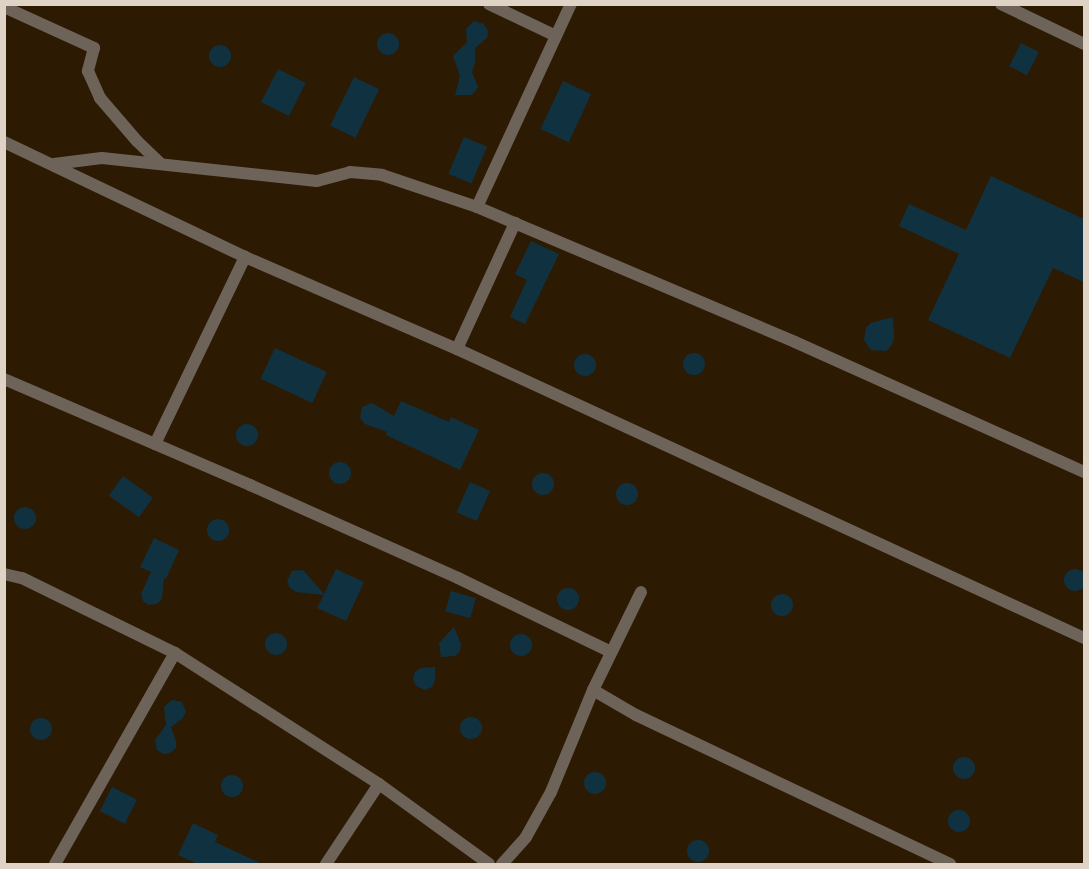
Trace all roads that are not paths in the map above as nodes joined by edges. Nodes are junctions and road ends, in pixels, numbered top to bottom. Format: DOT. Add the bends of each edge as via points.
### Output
graph roads {
  1 [pos="489,4"];
  2 [pos="571,4"];
  3 [pos="1000,4"];
  4 [pos="4,7"];
  5 [pos="556,36"];
  6 [pos="1084,44"];
  7 [pos="4,142"];
  8 [pos="54,164"];
  9 [pos="161,164"];
  10 [pos="477,207"];
  11 [pos="515,223"];
  12 [pos="246,257"];
  13 [pos="458,349"];
  14 [pos="4,379"];
  15 [pos="155,444"];
  16 [pos="1084,472"];
  17 [pos="4,574"];
  18 [pos="641,592"];
  19 [pos="1084,638"];
  20 [pos="611,652"];
  21 [pos="175,653"];
  22 [pos="593,690"];
  23 [pos="380,783"];
  24 [pos="55,864"];
  25 [pos="326,864"];
  26 [pos="489,864"];
  27 [pos="502,864"];
  28 [pos="950,864"];
  1 -- 5 [label="street"];
  2 -- 5 [label="street"];
  3 -- 6 [label="street"];
  4 -- 9 [label="street" via="94,48 88,71 100,98"];
  5 -- 10 [label="street"];
  7 -- 8 [label="street"];
  8 -- 9 [label="street" via="102,158"];
  8 -- 12 [label="street"];
  9 -- 10 [label="street" via="317,181 350,172 382,175"];
  10 -- 11 [label="street"];
  11 -- 13 [label="street"];
  11 -- 16 [label="street" via="795,342"];
  12 -- 13 [label="street"];
  12 -- 15 [label="street"];
  13 -- 19 [label="street"];
  14 -- 15 [label="street"];
  15 -- 20 [label="street" via="447,573"];
  17 -- 21 [label="street" via="22,578"];
  18 -- 20 [label="street"];
  20 -- 22 [label="street"];
  21 -- 23 [label="street"];
  21 -- 24 [label="street"];
  22 -- 27 [label="street" via="551,792 526,837"];
  22 -- 28 [label="street" via="636,716"];
  23 -- 25 [label="street"];
  23 -- 26 [label="street"];
}
